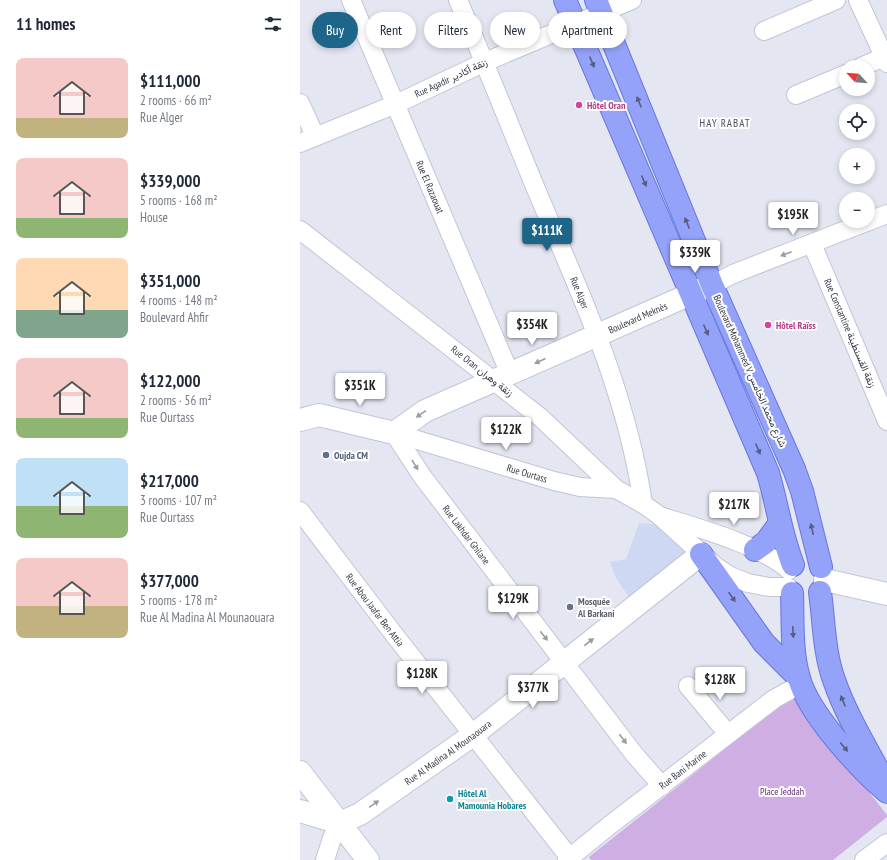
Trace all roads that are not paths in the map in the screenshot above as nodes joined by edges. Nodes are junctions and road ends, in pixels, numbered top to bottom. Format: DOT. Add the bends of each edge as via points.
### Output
graph roads {
  1 [pos="351,0"];
  2 [pos="458,0"];
  3 [pos="565,0"];
  4 [pos="632,0"];
  5 [pos="836,0"];
  6 [pos="858,0"];
  7 [pos="599,7"];
  8 [pos="570,12"];
  9 [pos="764,31"];
  10 [pos="881,34"];
  11 [pos="548,36"];
  12 [pos="586,48"];
  13 [pos="886,60"];
  14 [pos="485,62"];
  15 [pos="875,63"];
  16 [pos="839,77"];
  17 [pos="796,95"];
  18 [pos="300,103"];
  19 [pos="396,104"];
  20 [pos="308,139"];
  21 [pos="887,214"];
  22 [pos="300,230"];
  23 [pos="812,244"];
  24 [pos="712,285"];
  25 [pos="690,294"];
  26 [pos="599,335"];
  27 [pos="502,377"];
  28 [pos="306,415"];
  29 [pos="887,421"];
  30 [pos="394,433"];
  31 [pos="616,489"];
  32 [pos="643,504"];
  33 [pos="300,511"];
  34 [pos="660,516"];
  35 [pos="780,523"];
  36 [pos="755,550"];
  37 [pos="701,554"];
  38 [pos="790,579"];
  39 [pos="822,580"];
  40 [pos="887,594"];
  41 [pos="564,662"];
  42 [pos="800,681"];
  43 [pos="688,686"];
  44 [pos="728,734"];
  45 [pos="472,735"];
  46 [pos="300,772"];
  47 [pos="887,785"];
  48 [pos="662,786"];
  49 [pos="887,792"];
  50 [pos="300,811"];
  51 [pos="340,823"];
  52 [pos="887,843"];
  53 [pos="569,859"];
  54 [pos="325,860"];
  55 [pos="368,860"];
  56 [pos="864,860"];
  1 -- 19 [label="street, Rue El Razaouat"];
  2 -- 14 [label="street, Rue Alger"];
  3 -- 8 [label="main road"];
  4 -- 7 [label="street, Rue Agadir زنقة أكادير"];
  5 -- 9 [label="street"];
  6 -- 10 [label="street"];
  24 -- 7 [label="main road, Boulevard Mohammed V شارع محمد الخامس, one-way"];
  10 -- 13 [label="street"];
  11 -- 14 [label="street, Rue Agadir زنقة أكادير"];
  12 -- 25 [label="main road, one-way"];
  13 -- 15 [label="street"];
  14 -- 19 [label="street, Rue Agadir زنقة أكادير"];
  14 -- 26 [label="street, Rue Alger"];
  16 -- 17 [label="street"];
  18 -- 20 [label="street"];
  19 -- 20 [label="street, Rue Agadir زنقة أكادير"];
  19 -- 27 [label="street, Rue El Razaouat"];
  21 -- 23 [label="street, Boulevard Meknès"];
  22 -- 27 [label="street, Rue Oran زنقة وهران"];
  23 -- 24 [label="street, Boulevard Meknès, one-way" via="733,274"];
  23 -- 29 [label="street, Rue Constantine زنقة القسنطينة"];
  24 -- 25 [label="street, Boulevard Meknès"];
  39 -- 24 [label="main road, Boulevard Mohammed V شارع محمد الخامس, one-way" via="802,491 794,469"];
  25 -- 26 [label="street, Boulevard Meknès"];
  25 -- 35 [label="main road, one-way" via="768,473"];
  26 -- 27 [label="street, Boulevard Meknès, one-way"];
  26 -- 32 [label="street, Rue Alger" via="627,424"];
  27 -- 30 [label="street, Boulevard Meknès, one-way" via="425,411"];
  27 -- 31 [label="street, Rue Oran زنقة وهران"];
  28 -- 30 [label="street"];
  30 -- 31 [label="street, Rue Ourtass" via="554,481 580,487"];
  30 -- 41 [label="street, Rue Lakhdar Ghilane, one-way" via="422,476"];
  31 -- 32 [label="street, Rue Oran زنقة وهران"];
  32 -- 34 [label="street, Rue Oran زنقة وهران"];
  33 -- 45 [label="street, Rue Abou Jaafar Ben Attia"];
  34 -- 36 [label="street"];
  34 -- 37 [label="street"];
  35 -- 36 [label="main road" via="766,542"];
  35 -- 38 [label="main road"];
  36 -- 38 [label="street" via="779,561"];
  37 -- 38 [label="street" via="730,576 748,583 769,587"];
  41 -- 37 [label="street, Rue Al Madina Al Mounaouara, one-way"];
  37 -- 42 [label="main road, one-way" via="764,643"];
  38 -- 39 [label="main road" via="803,598 815,596"];
  38 -- 39 [label="main road" via="800,561 809,560"];
  38 -- 42 [label="main road, one-way" via="795,655"];
  39 -- 40 [label="street"];
  47 -- 39 [label="main road, Boulevard Mohammed V شارع محمد الخامس, one-way" via="852,723 834,680 828,654"];
  41 -- 45 [label="street, Rue Al Madina Al Mounaouara"];
  41 -- 48 [label="street, Rue Lakhdar Ghilane, one-way" via="634,754"];
  42 -- 44 [label="street, Rue Bani Marine"];
  42 -- 49 [label="main road, one-way" via="818,716 866,773"];
  43 -- 44 [label="street"];
  44 -- 48 [label="street, Rue Bani Marine"];
  51 -- 45 [label="street, Rue Al Madina Al Mounaouara, one-way" via="360,814"];
  45 -- 53 [label="street, Rue Abou Jaafar Ben Attia"];
  46 -- 51 [label="street"];
  48 -- 53 [label="street, Rue Bani Marine"];
  50 -- 51 [label="street"];
  51 -- 54 [label="street"];
  51 -- 55 [label="street"];
  52 -- 56 [label="street"];
}
